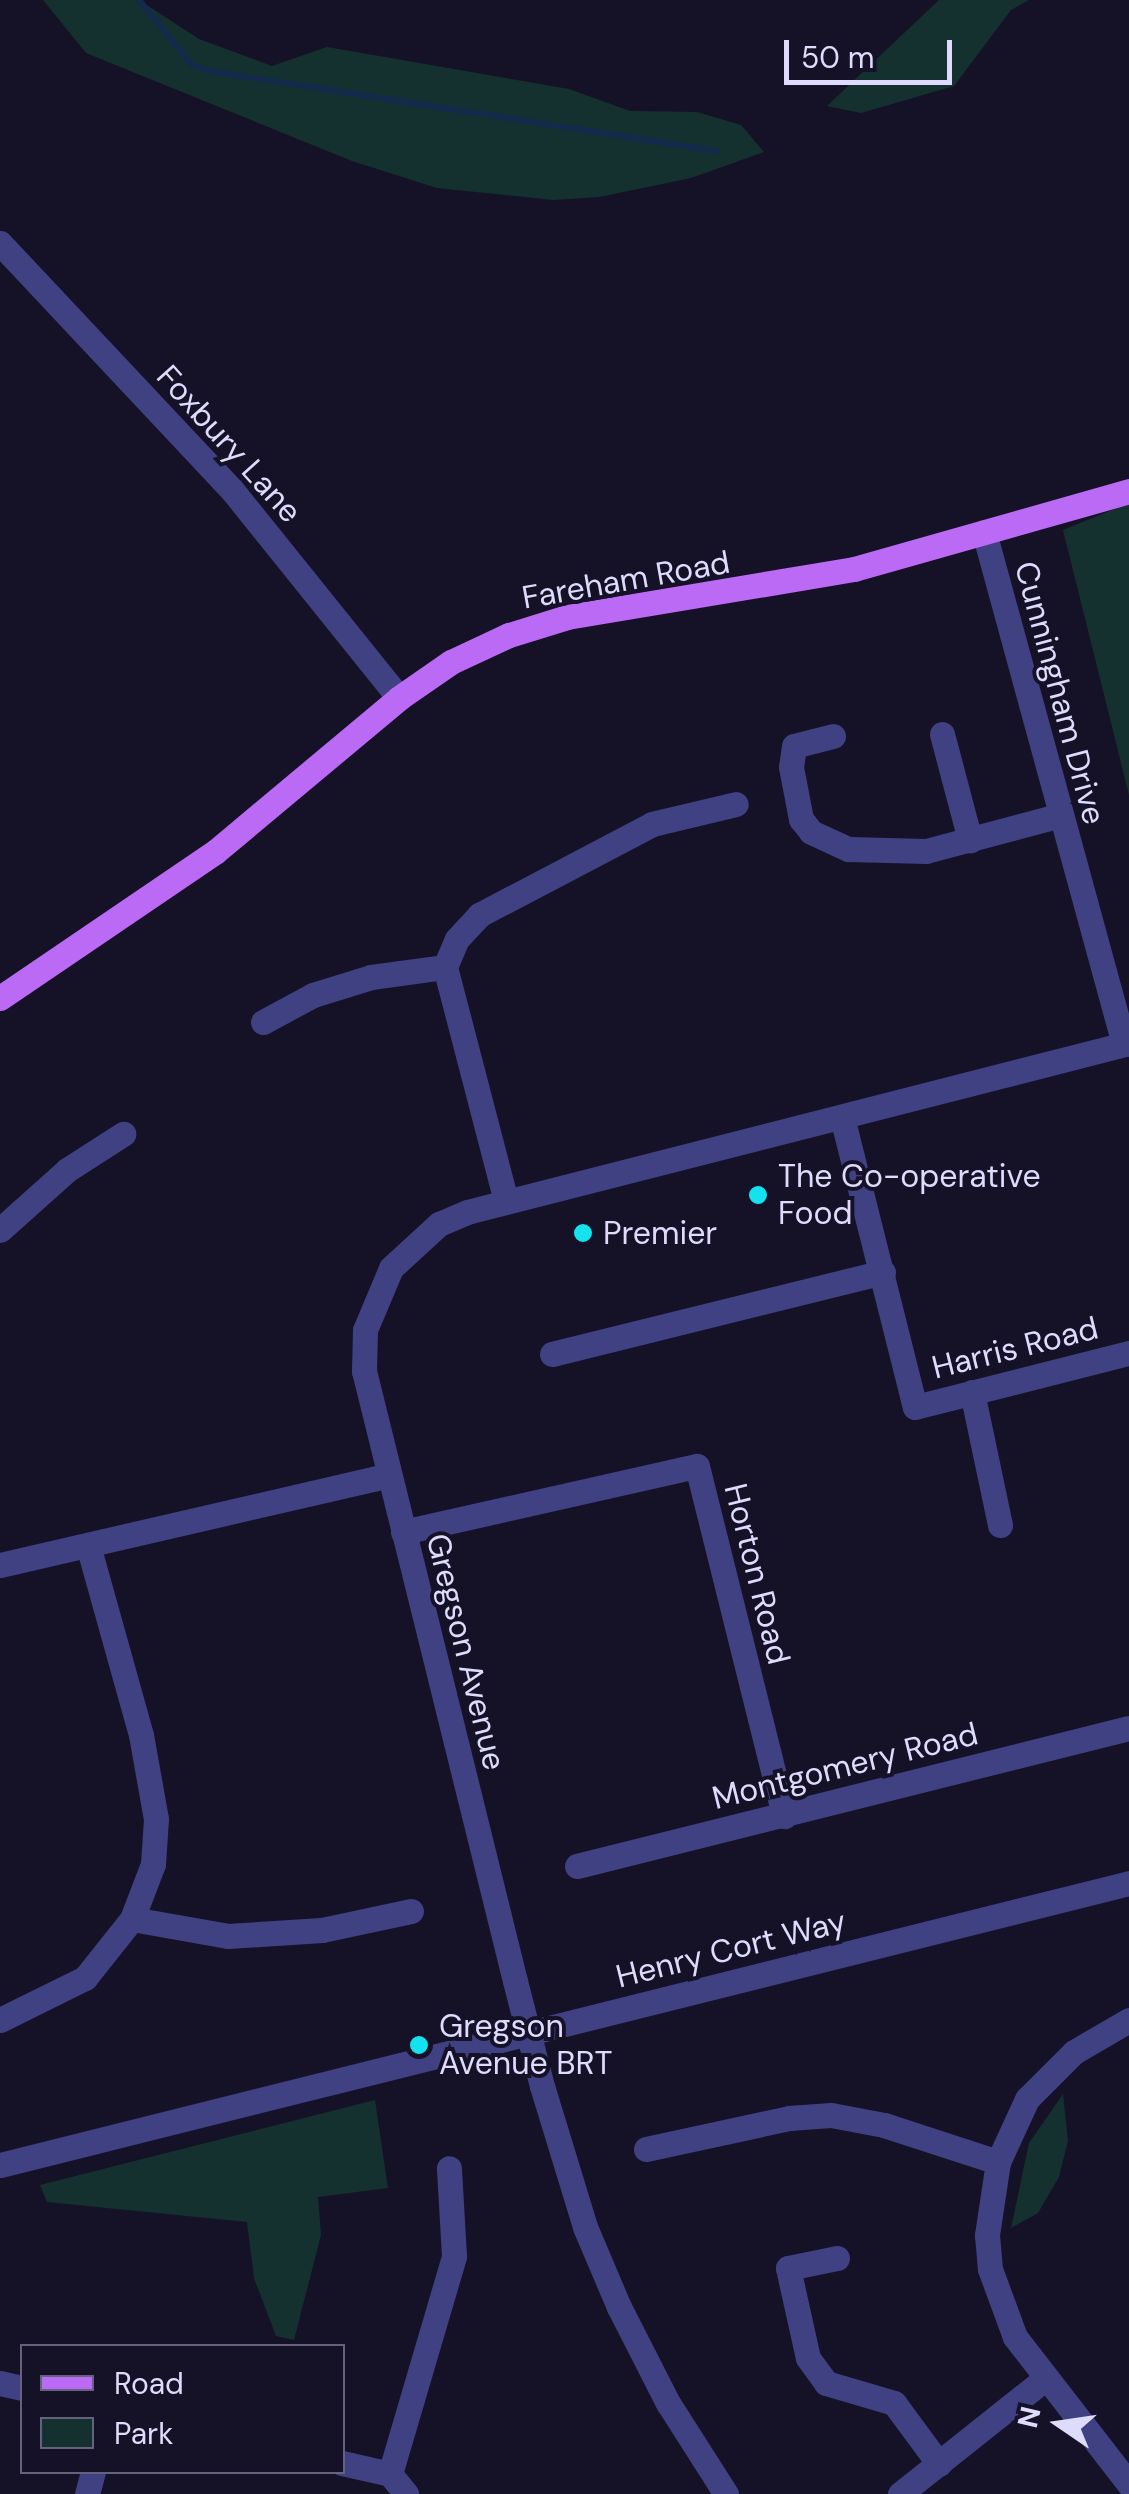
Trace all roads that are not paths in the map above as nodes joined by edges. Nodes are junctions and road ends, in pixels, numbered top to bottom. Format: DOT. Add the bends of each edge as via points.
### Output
graph roads {
  1 [pos="0,243"];
  2 [pos="1129,491"];
  3 [pos="984,532"];
  4 [pos="398,698"];
  5 [pos="942,734"];
  6 [pos="834,736"];
  7 [pos="736,804"];
  8 [pos="1058,816"];
  9 [pos="970,840"];
  10 [pos="445,967"];
  11 [pos="0,998"];
  12 [pos="263,1022"];
  13 [pos="1126,1044"];
  14 [pos="842,1117"];
  15 [pos="123,1134"];
  16 [pos="506,1201"];
  17 [pos="0,1230"];
  18 [pos="884,1272"];
  19 [pos="1129,1353"];
  20 [pos="552,1354"];
  21 [pos="972,1392"];
  22 [pos="389,1475"];
  23 [pos="1000,1525"];
  24 [pos="403,1532"];
  25 [pos="88,1545"];
  26 [pos="0,1565"];
  27 [pos="1129,1728"];
  28 [pos="784,1816"];
  29 [pos="577,1866"];
  30 [pos="1129,1883"];
  31 [pos="412,1911"];
  32 [pos="132,1919"];
  33 [pos="0,2020"];
  34 [pos="1129,2020"];
  35 [pos="646,2149"];
  36 [pos="998,2162"];
  37 [pos="0,2165"];
  38 [pos="449,2168"];
  39 [pos="837,2258"];
  40 [pos="1046,2378"];
  41 [pos="345,2464"];
  42 [pos="938,2464"];
  43 [pos="398,2484"];
  44 [pos="1129,2484"];
  45 [pos="726,2494"];
  46 [pos="900,2494"];
  1 -- 4 [label="street, Foxbury Lane" via="232,490"];
  2 -- 3 [label="main road, Fareham Road"];
  3 -- 4 [label="main road, Fareham Road" via="836,573 566,617 452,662"];
  3 -- 8 [label="street, Cunningham Drive"];
  4 -- 11 [label="main road, Fareham Road" via="215,852"];
  5 -- 9 [label="street"];
  6 -- 9 [label="street" via="794,746 796,802 810,832 848,848 881,852 926,851"];
  7 -- 10 [label="street" via="652,824 479,914 457,939"];
  8 -- 9 [label="street"];
  8 -- 13 [label="street, Cunningham Drive"];
  10 -- 12 [label="street" via="415,966 313,994"];
  10 -- 16 [label="street"];
  13 -- 14 [label="street, Gregson Avenue"];
  14 -- 16 [label="street, Gregson Avenue"];
  14 -- 18 [label="street, Harris Road"];
  15 -- 17 [label="street" via="68,1170"];
  16 -- 22 [label="street, Gregson Avenue" via="439,1224 411,1246 377,1292 364,1330 364,1370"];
  18 -- 20 [label="street"];
  18 -- 21 [label="street, Harris Road" via="915,1406"];
  19 -- 21 [label="street, Harris Road"];
  21 -- 23 [label="street"];
  22 -- 24 [label="street, Gregson Avenue"];
  22 -- 25 [label="street"];
  24 -- 28 [label="street, Horton Road" via="697,1466"];
  24 -- 45 [label="street, Gregson Avenue, bridge" via="542,2086 612,2294 668,2403"];
  25 -- 26 [label="street"];
  25 -- 32 [label="street" via="141,1736 156,1819 153,1864"];
  27 -- 28 [label="street, Montgomery Road"];
  28 -- 29 [label="street, Montgomery Road"];
  30 -- 37 [label="street, Henry Cort Way"];
  31 -- 32 [label="street" via="322,1930 228,1936"];
  32 -- 33 [label="street" via="85,1978"];
  34 -- 36 [label="street" via="1051,2072 1018,2114"];
  35 -- 36 [label="street" via="831,2115"];
  36 -- 40 [label="street" via="987,2234 990,2268 1015,2336"];
  38 -- 43 [label="street" via="454,2256"];
  39 -- 42 [label="street" via="788,2268 808,2358 826,2383 894,2403"];
  40 -- 42 [label="street"];
  40 -- 44 [label="street"];
  41 -- 43 [label="street"];
  42 -- 46 [label="street"];
}
